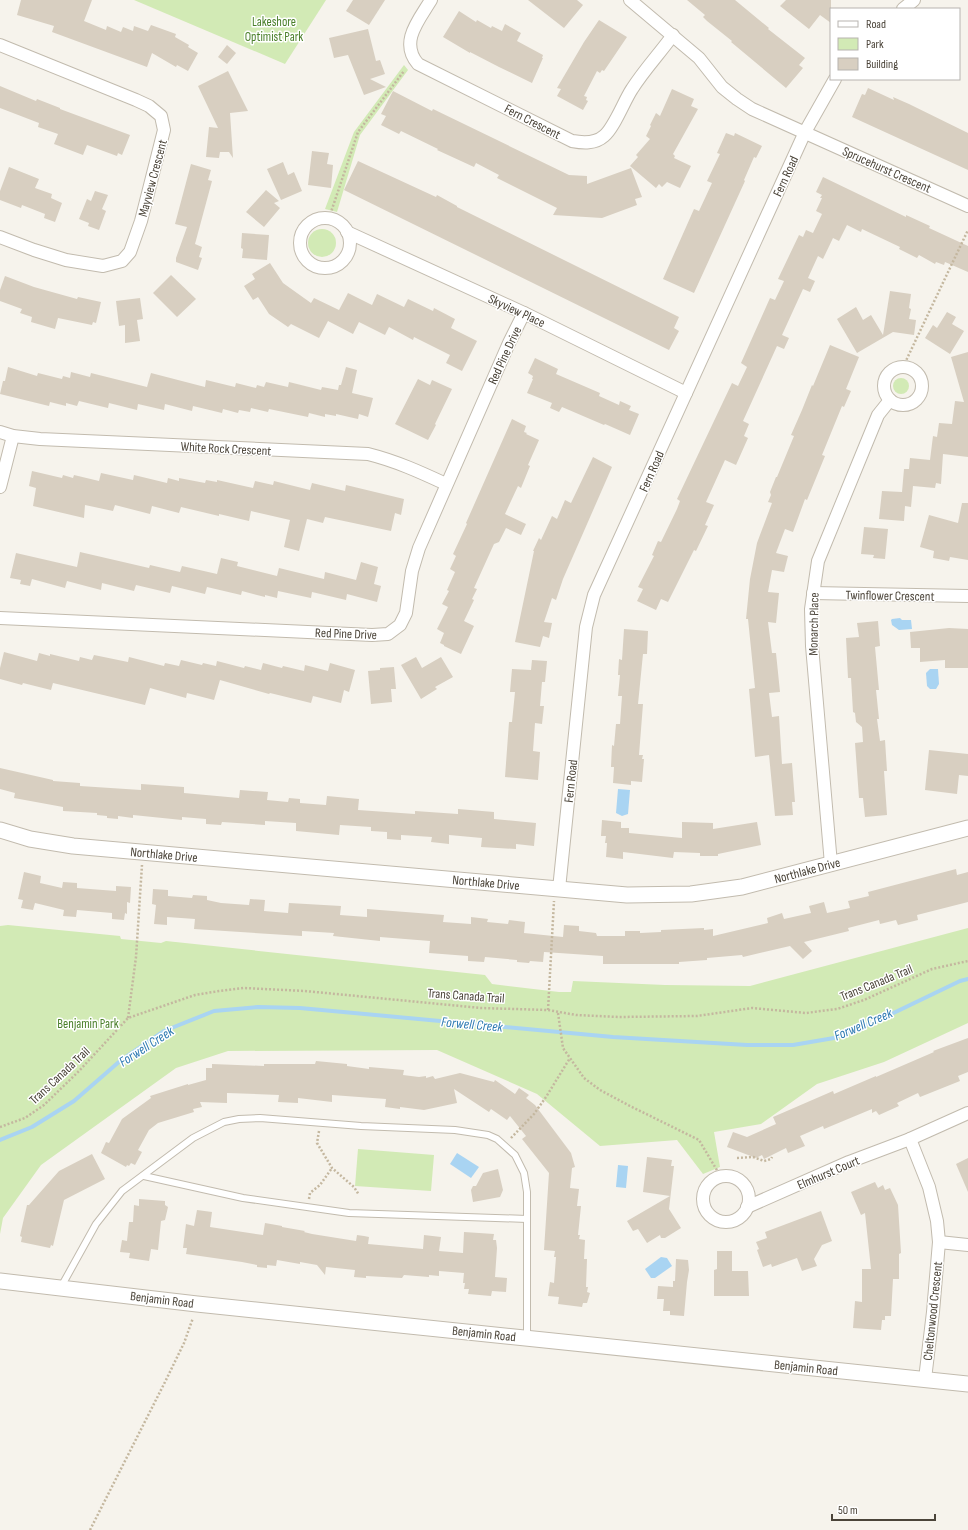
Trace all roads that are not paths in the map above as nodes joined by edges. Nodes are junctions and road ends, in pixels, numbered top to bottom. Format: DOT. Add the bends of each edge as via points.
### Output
graph roads {
  1 [pos="431,0"];
  2 [pos="630,0"];
  3 [pos="913,0"];
  4 [pos="903,8"];
  5 [pos="673,35"];
  6 [pos="0,45"];
  7 [pos="834,80"];
  8 [pos="805,132"];
  9 [pos="968,206"];
  10 [pos="347,232"];
  11 [pos="0,237"];
  12 [pos="524,313"];
  13 [pos="686,392"];
  14 [pos="890,400"];
  15 [pos="0,432"];
  16 [pos="13,436"];
  17 [pos="446,484"];
  18 [pos="0,487"];
  19 [pos="813,593"];
  20 [pos="968,596"];
  21 [pos="0,618"];
  22 [pos="968,828"];
  23 [pos="0,830"];
  24 [pos="831,864"];
  25 [pos="557,889"];
  26 [pos="968,1113"];
  27 [pos="910,1139"];
  28 [pos="144,1176"];
  29 [pos="747,1208"];
  30 [pos="527,1219"];
  31 [pos="939,1242"];
  32 [pos="968,1245"];
  33 [pos="0,1282"];
  34 [pos="60,1287"];
  35 [pos="527,1338"];
  36 [pos="925,1379"];
  37 [pos="968,1384"];
  1 -- 5 [label="street, Fern Crescent" via="412,32 410,47 412,57 418,64 572,141 584,143 593,142 604,136 633,87"];
  2 -- 5 [label="street"];
  3 -- 4 [label="street"];
  5 -- 8 [label="street" via="699,58 722,87 737,99 752,109"];
  6 -- 11 [label="street, Mayview Crescent" via="149,106 161,116 164,130 139,227 130,252 122,261 103,266 66,260"];
  7 -- 8 [label="street, Fern Road"];
  8 -- 9 [label="street, Sprucehurst Crescent"];
  8 -- 13 [label="street, Fern Road"];
  10 -- 10 [label="street, Skyview Place" via="342,225 329,218 312,221 302,233 301,253 316,267 331,268 339,264 349,250"];
  10 -- 12 [label="street, Skyview Place"];
  12 -- 13 [label="street, Skyview Place"];
  12 -- 17 [label="street, Red Pine Drive"];
  13 -- 25 [label="street, Fern Road" via="594,595 586,627"];
  14 -- 14 [label="street" via="886,395 884,382 891,372 903,367 919,375 921,393 913,402 895,404"];
  14 -- 19 [label="street, Monarch Place" via="878,415 846,490 818,561"];
  15 -- 16 [label="street, White Rock Crescent"];
  16 -- 17 [label="street, White Rock Crescent" via="46,440 368,454 388,459"];
  16 -- 18 [label="street"];
  17 -- 21 [label="street, Red Pine Drive" via="419,548 412,571 406,613 400,625 388,634"];
  19 -- 20 [label="street, Twinflower Crescent"];
  19 -- 24 [label="street, Monarch Place" via="812,646"];
  22 -- 24 [label="street, Northlake Drive"];
  23 -- 25 [label="street, Northlake Drive" via="64,845"];
  24 -- 25 [label="street, Northlake Drive" via="742,886 691,894 627,895"];
  26 -- 27 [label="street"];
  27 -- 29 [label="street, Elmhurst Court" via="849,1162"];
  27 -- 31 [label="street, Cheltonwood Crescent" via="929,1187"];
  28 -- 30 [label="lane" via="243,1198 348,1213"];
  28 -- 30 [label="lane" via="193,1138 224,1122 239,1119 260,1118 471,1132 497,1139 515,1155 527,1184"];
  28 -- 34 [label="lane" via="122,1191 96,1224"];
  29 -- 29 [label="street, Elmhurst Court" via="749,1200 745,1186 732,1177 721,1176 704,1190 703,1202 706,1211 714,1219 733,1221"];
  30 -- 35 [label="lane"];
  31 -- 32 [label="street"];
  31 -- 36 [label="street, Cheltonwood Crescent"];
  33 -- 34 [label="street, Benjamin Road"];
  34 -- 35 [label="street, Benjamin Road" via="196,1304"];
  35 -- 36 [label="street, Benjamin Road"];
  36 -- 37 [label="street, Benjamin Road"];
}
